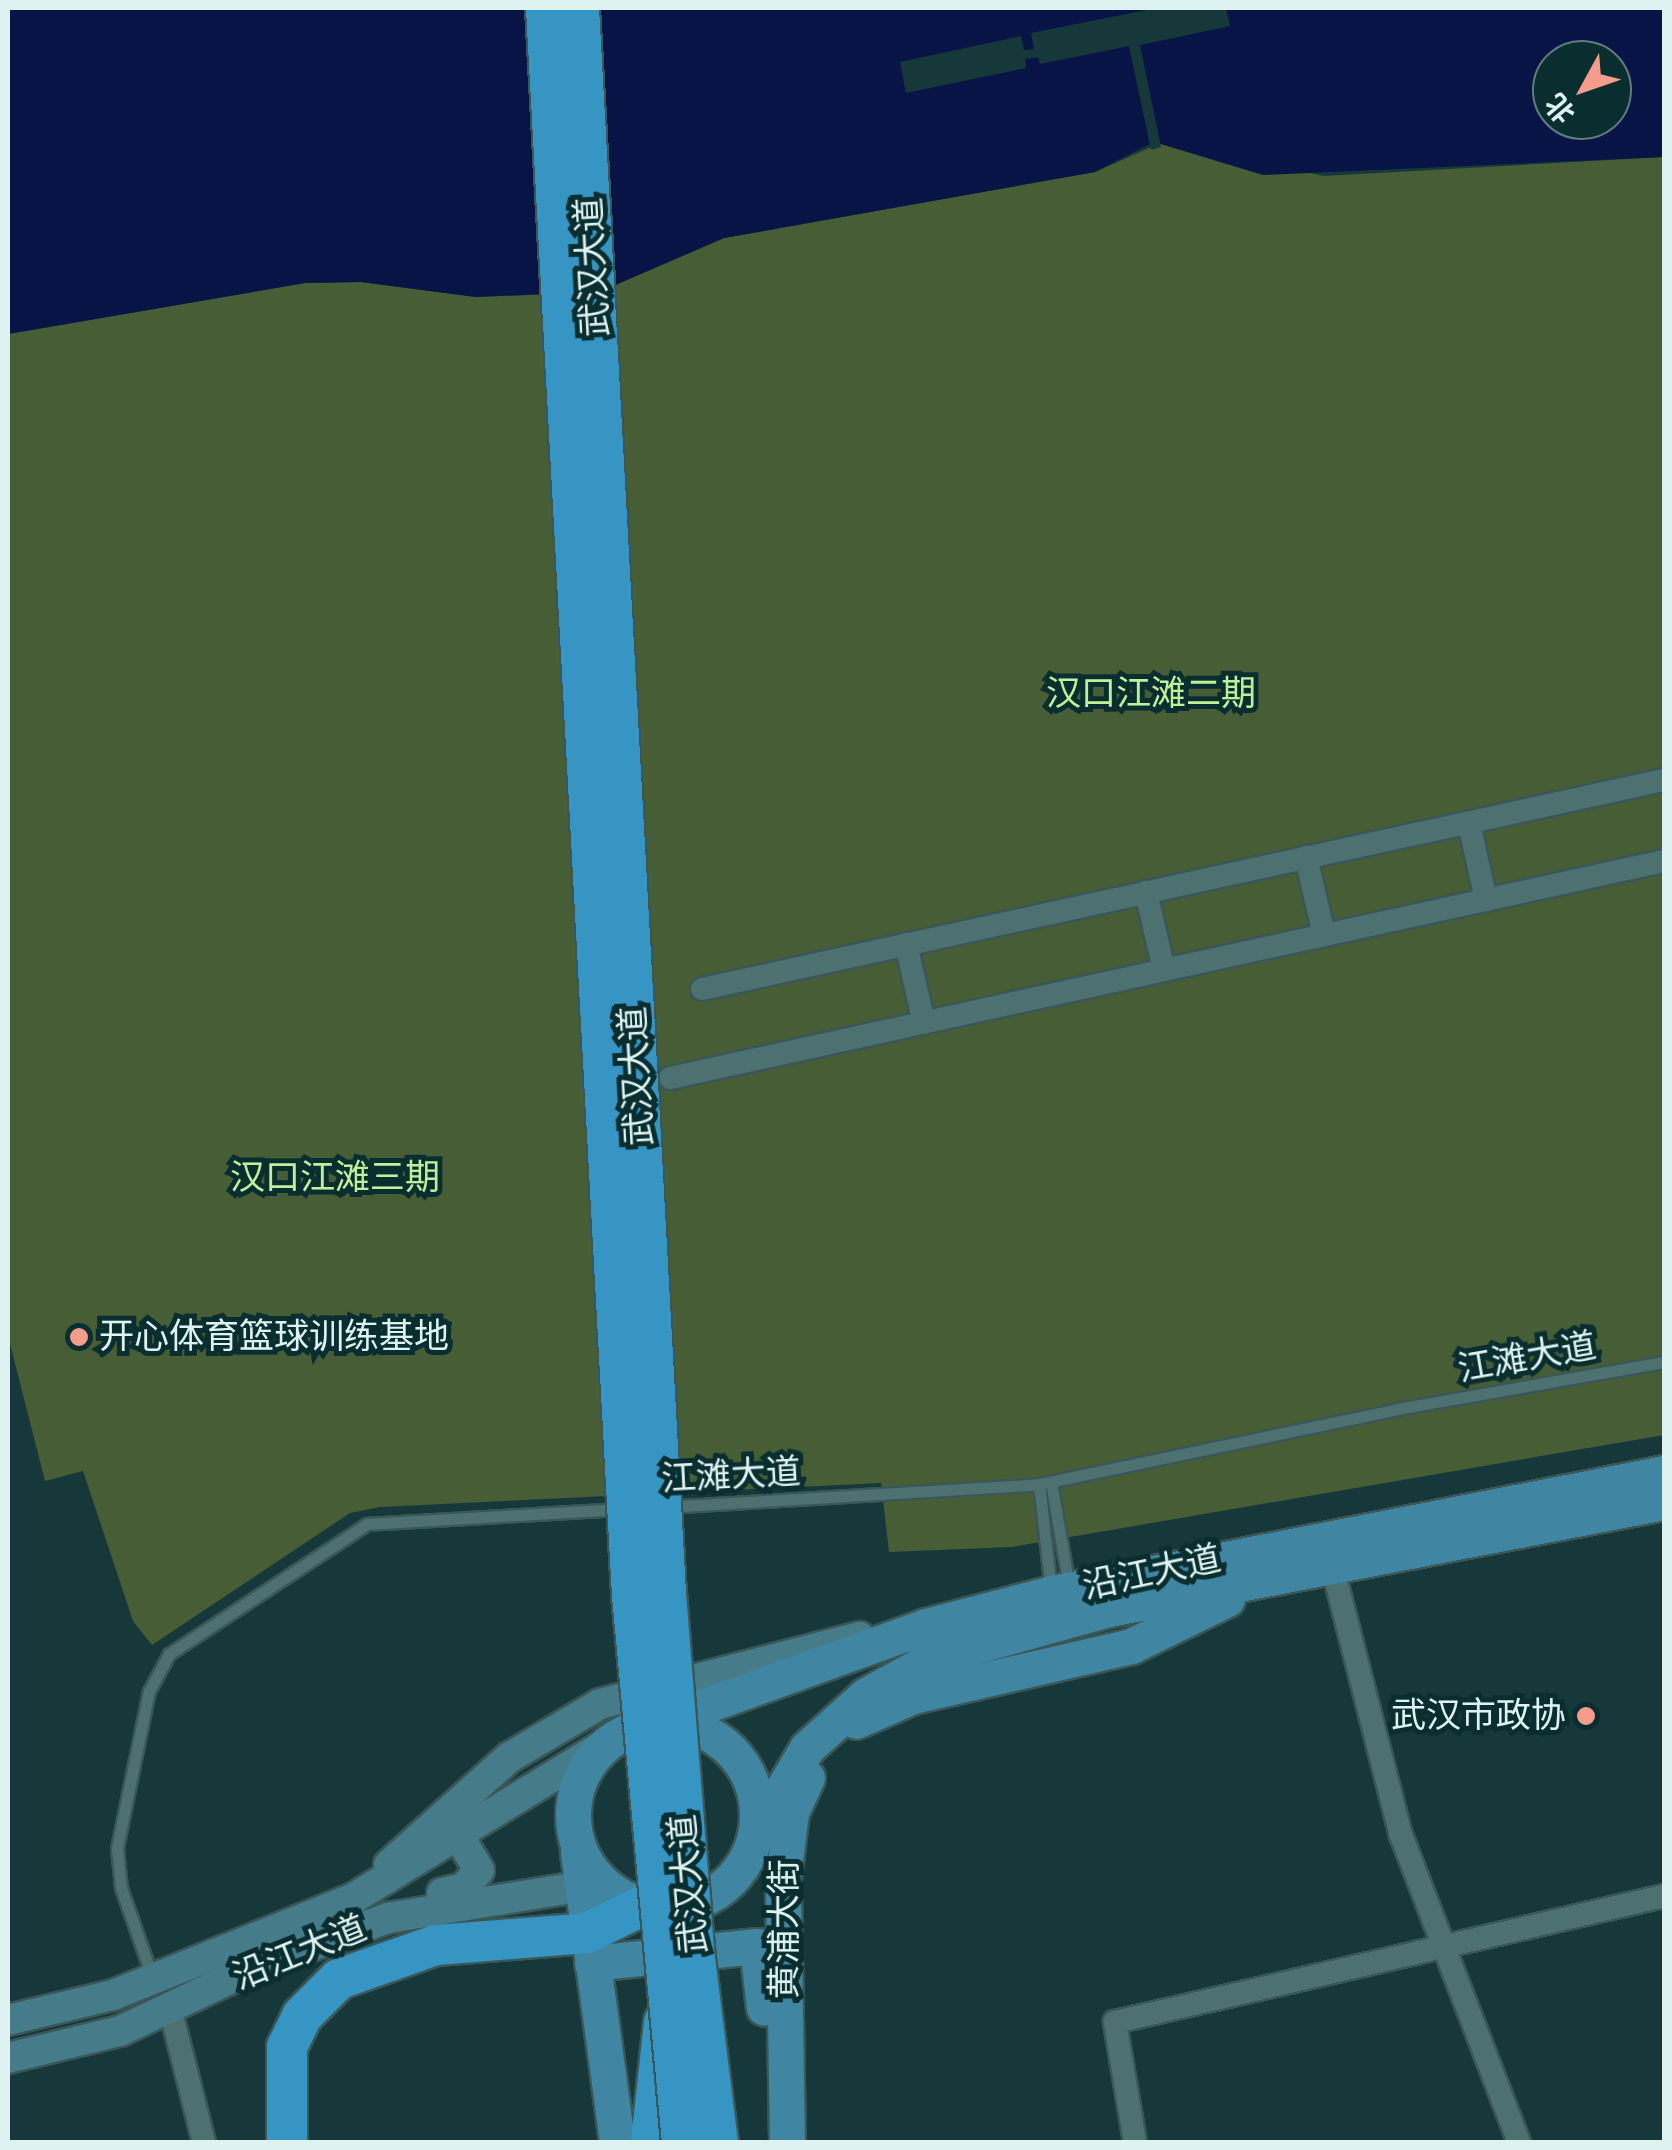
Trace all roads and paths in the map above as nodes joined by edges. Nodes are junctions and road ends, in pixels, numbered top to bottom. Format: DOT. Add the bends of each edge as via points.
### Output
graph roads {
  1 [pos="546,8"];
  2 [pos="579,8"];
  3 [pos="1664,780"];
  4 [pos="1469,823"];
  5 [pos="1306,857"];
  6 [pos="1664,861"];
  7 [pos="1146,892"];
  8 [pos="1486,900"];
  9 [pos="1324,936"];
  10 [pos="906,944"];
  11 [pos="1164,970"];
  12 [pos="702,989"];
  13 [pos="924,1023"];
  14 [pos="670,1078"];
  15 [pos="1664,1362"];
  16 [pos="1664,1473"];
  17 [pos="1045,1483"];
  18 [pos="1664,1502"];
  19 [pos="1332,1565"];
  20 [pos="1269,1578"];
  21 [pos="1061,1592"];
  22 [pos="926,1626"];
  23 [pos="653,1724"];
  24 [pos="838,1730"];
  25 [pos="609,1742"];
  26 [pos="808,1748"];
  27 [pos="754,1836"];
  28 [pos="460,1837"];
  29 [pos="592,1884"];
  30 [pos="1664,1896"];
  31 [pos="354,1898"];
  32 [pos="644,1905"];
  33 [pos="388,1918"];
  34 [pos="590,1948"];
  35 [pos="1439,1948"];
  36 [pos="694,1950"];
  37 [pos="154,1980"];
  38 [pos="668,1994"];
  39 [pos="171,2012"];
  40 [pos="8,2020"];
  41 [pos="8,2058"];
  42 [pos="787,2132"];
  43 [pos="204,2142"];
  44 [pos="286,2142"];
  45 [pos="617,2142"];
  46 [pos="651,2142"];
  47 [pos="682,2142"];
  48 [pos="718,2142"];
  49 [pos="740,2142"];
  50 [pos="1134,2142"];
  51 [pos="1519,2142"];
  1 -- 38 [label="highway, 武汉大道, bridge" via="632,1594"];
  2 -- 36 [label="highway, 武汉大道, bridge" via="666,1593"];
  3 -- 4 [label="street"];
  4 -- 5 [label="street"];
  4 -- 8 [label="street"];
  5 -- 7 [label="street"];
  5 -- 9 [label="street"];
  6 -- 8 [label="street"];
  7 -- 10 [label="street"];
  7 -- 11 [label="street"];
  8 -- 9 [label="street"];
  9 -- 11 [label="street"];
  10 -- 12 [label="street"];
  10 -- 13 [label="street"];
  11 -- 13 [label="street"];
  13 -- 14 [label="street"];
  15 -- 17 [label="lane, 江滩大道" via="1397,1409"];
  16 -- 21 [label="main road, 沿江大道"];
  17 -- 21 [label="lane"];
  17 -- 37 [label="lane, 江滩大道" via="385,1522 352,1530 169,1654 149,1691 117,1848 122,1888"];
  18 -- 19 [label="main road, 沿江大道"];
  19 -- 20 [label="main road, 沿江大道"];
  19 -- 35 [label="street" via="1384,1781"];
  20 -- 24 [label="main road" via="1131,1646 914,1696"];
  20 -- 26 [label="main road, 沿江大道" via="1082,1615 933,1658 866,1694"];
  21 -- 22 [label="main road, 沿江大道"];
  22 -- 23 [label="main road, 沿江大道"];
  22 -- 31 [label="main road" via="812,1648 600,1704 494,1770"];
  23 -- 25 [label="main road"];
  23 -- 27 [label="main road" via="700,1730 738,1760 753,1788"];
  24 -- 26 [label="main road"];
  24 -- 42 [label="main road, 黄浦大街" via="796,1797 786,1839"];
  25 -- 28 [label="main road"];
  25 -- 29 [label="main road" via="580,1779 573,1810"];
  26 -- 27 [label="main road, 沿江大道"];
  27 -- 32 [label="main road" via="732,1878 707,1898 676,1907"];
  28 -- 31 [label="main road"];
  28 -- 33 [label="main road" via="478,1862 474,1880 458,1891 410,1897"];
  29 -- 32 [label="main road"];
  29 -- 33 [label="main road, 沿江大道"];
  29 -- 34 [label="main road"];
  30 -- 35 [label="street"];
  31 -- 37 [label="main road, 沿江大道"];
  32 -- 34 [label="highway"];
  33 -- 39 [label="main road, 沿江大道" via="264,1964"];
  34 -- 42 [label="main road" via="756,1946 774,2087"];
  34 -- 44 [label="highway" via="467,1940 373,1962 326,1989 293,2032 284,2059"];
  34 -- 45 [label="main road"];
  35 -- 50 [label="street" via="1115,2022"];
  35 -- 51 [label="street"];
  36 -- 48 [label="highway, 武汉大道, bridge"];
  36 -- 49 [label="highway, bridge" via="724,2023"];
  37 -- 40 [label="main road, 沿江大道"];
  38 -- 46 [label="highway, bridge"];
  38 -- 47 [label="highway, 武汉大道, bridge"];
  39 -- 41 [label="main road, 沿江大道"];
  39 -- 43 [label="street"];
}
